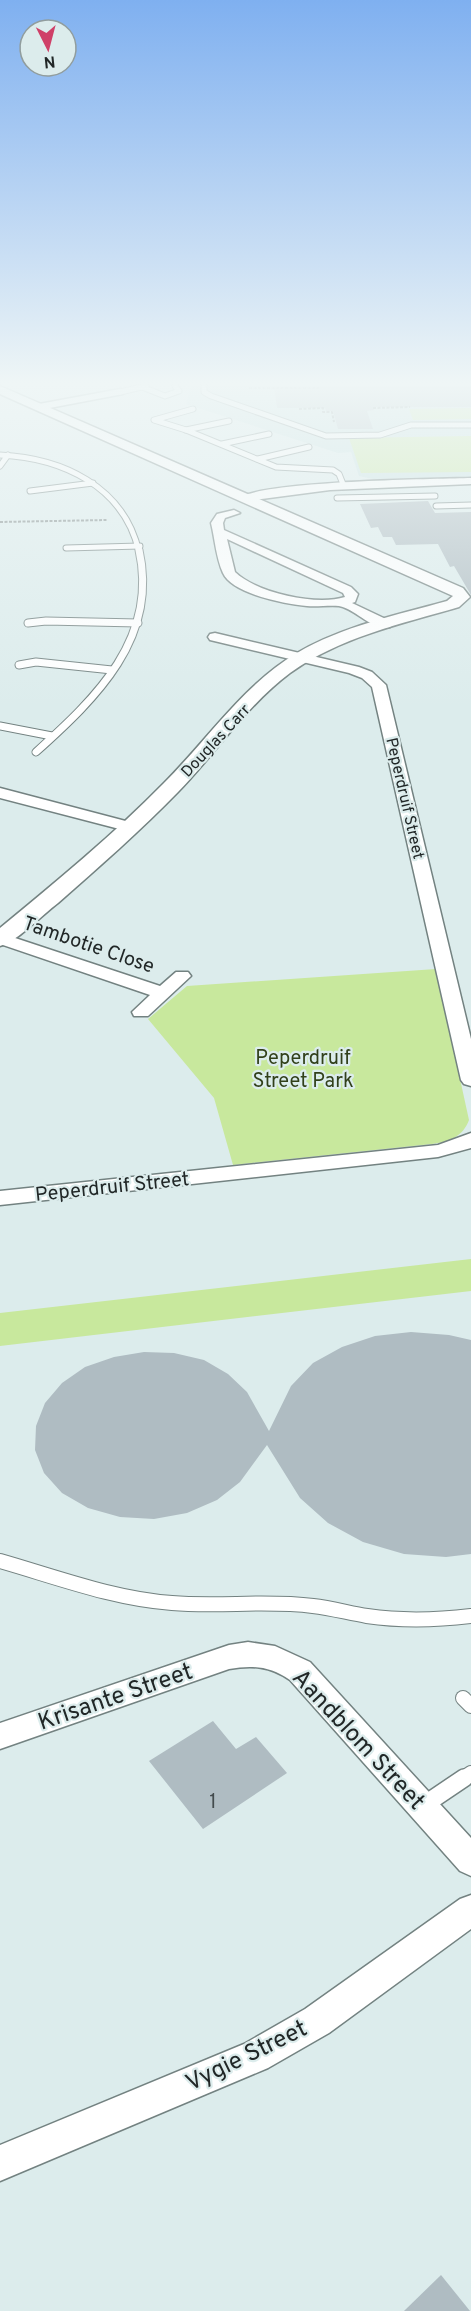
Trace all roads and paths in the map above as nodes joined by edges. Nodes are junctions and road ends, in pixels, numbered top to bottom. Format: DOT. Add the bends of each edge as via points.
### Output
graph roads {
  1 [pos="104,494"];
  2 [pos="236,494"];
  3 [pos="270,494"];
  4 [pos="403,494"];
  5 [pos="453,494"];
  6 [pos="246,498"];
  7 [pos="337,498"];
  8 [pos="471,505"];
  9 [pos="234,513"];
  10 [pos="126,519"];
  11 [pos="0,522"];
  12 [pos="220,532"];
  13 [pos="140,546"];
  14 [pos="66,549"];
  15 [pos="343,603"];
  16 [pos="28,623"];
  17 [pos="138,623"];
  18 [pos="385,624"];
  19 [pos="215,637"];
  20 [pos="302,658"];
  21 [pos="19,665"];
  22 [pos="112,670"];
  23 [pos="0,726"];
  24 [pos="52,736"];
  25 [pos="36,752"];
  26 [pos="0,793"];
  27 [pos="131,827"];
  28 [pos="0,939"];
  29 [pos="182,976"];
  30 [pos="163,993"];
  31 [pos="141,1012"];
  32 [pos="471,1080"];
  33 [pos="471,1139"];
  34 [pos="0,1198"];
  35 [pos="0,1561"];
  36 [pos="471,1616"];
  37 [pos="229,1657"];
  38 [pos="0,1736"];
  39 [pos="471,1773"];
  40 [pos="422,1806"];
  41 [pos="471,1861"];
  42 [pos="471,1910"];
  43 [pos="0,2163"];
  1 -- 10 [label="lane"];
  2 -- 6 [label="street"];
  3 -- 6 [label="street"];
  4 -- 7 [label="lane"];
  5 -- 8 [label="lane"];
  6 -- 18 [label="street, Douglas Carr" via="457,591 462,597 453,604"];
  9 -- 12 [label="street" via="218,519"];
  10 -- 11 [label="path"];
  10 -- 13 [label="lane"];
  12 -- 15 [label="street" via="352,594"];
  12 -- 15 [label="street" via="229,573 240,585 306,603"];
  13 -- 14 [label="lane"];
  13 -- 17 [label="lane" via="145,582"];
  15 -- 18 [label="street"];
  16 -- 17 [label="lane"];
  17 -- 22 [label="lane"];
  18 -- 20 [label="street, Douglas Carr"];
  19 -- 20 [label="street, Peperdruif Street"];
  20 -- 27 [label="street, Douglas Carr" via="238,712"];
  20 -- 32 [label="street, Peperdruif Street" via="361,672 381,689"];
  21 -- 22 [label="lane" via="45,663"];
  22 -- 24 [label="lane"];
  23 -- 24 [label="lane"];
  24 -- 25 [label="lane"];
  26 -- 27 [label="street"];
  27 -- 28 [label="street, Douglas Carr"];
  28 -- 30 [label="street, Tambotie Close"];
  29 -- 30 [label="street"];
  30 -- 31 [label="street"];
  33 -- 34 [label="street, Peperdruif Street" via="438,1151"];
  35 -- 36 [label="lane" via="115,1593 170,1603 271,1603 436,1620"];
  37 -- 38 [label="street, Krisante Street"];
  37 -- 40 [label="street, Aandblom Street" via="259,1654 300,1671"];
  39 -- 40 [label="lane"];
  40 -- 41 [label="street, Aandblom Street"];
  42 -- 43 [label="street, Vygie Street" via="317,2021 256,2056"];
}
